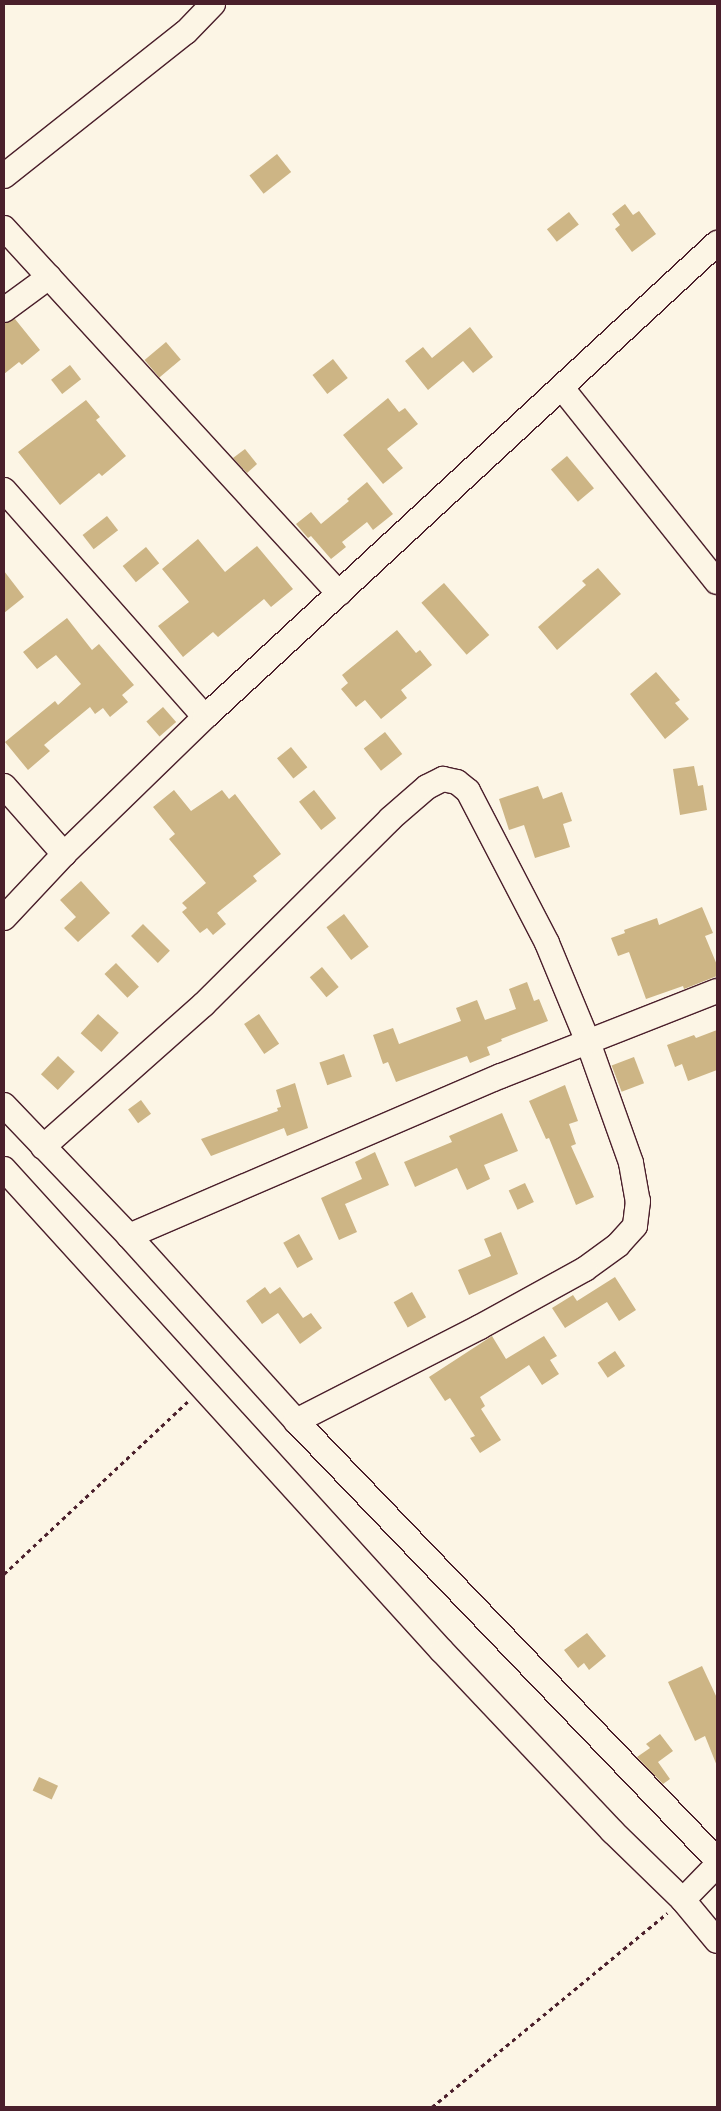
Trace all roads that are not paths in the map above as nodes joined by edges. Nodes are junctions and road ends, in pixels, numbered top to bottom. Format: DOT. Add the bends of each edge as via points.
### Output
graph roads {
  1 [pos="214,4"];
  2 [pos="4,176"];
  3 [pos="4,228"];
  4 [pos="717,243"];
  5 [pos="49,277"];
  6 [pos="4,310"];
  7 [pos="562,388"];
  8 [pos="4,490"];
  9 [pos="717,582"];
  10 [pos="339,594"];
  11 [pos="205,717"];
  12 [pos="4,786"];
  13 [pos="64,854"];
  14 [pos="4,918"];
  15 [pos="717,991"];
  16 [pos="588,1042"];
  17 [pos="4,1105"];
  18 [pos="43,1147"];
  19 [pos="4,1169"];
  20 [pos="129,1236"];
  21 [pos="296,1421"];
  22 [pos="717,1860"];
  23 [pos="717,1865"];
  24 [pos="683,1900"];
  25 [pos="717,1941"];
  1 -- 2 [label="street" via="186,32"];
  3 -- 5 [label="street"];
  4 -- 7 [label="street"];
  5 -- 6 [label="street"];
  5 -- 10 [label="street"];
  7 -- 9 [label="street"];
  7 -- 10 [label="street"];
  8 -- 11 [label="street"];
  10 -- 11 [label="street"];
  11 -- 13 [label="street"];
  12 -- 13 [label="street"];
  13 -- 14 [label="street"];
  15 -- 16 [label="street"];
  16 -- 18 [label="street" via="547,943 468,790 457,782 443,779 428,787 390,819 204,1004"];
  16 -- 20 [label="street" via="501,1076"];
  16 -- 21 [label="street" via="631,1163 638,1201 635,1226 618,1246 585,1269"];
  17 -- 18 [label="street"];
  18 -- 20 [label="street"];
  19 -- 24 [label="street" via="442,1651 612,1831"];
  20 -- 21 [label="street"];
  21 -- 22 [label="street"];
  23 -- 24 [label="street"];
  24 -- 25 [label="street"];
}
